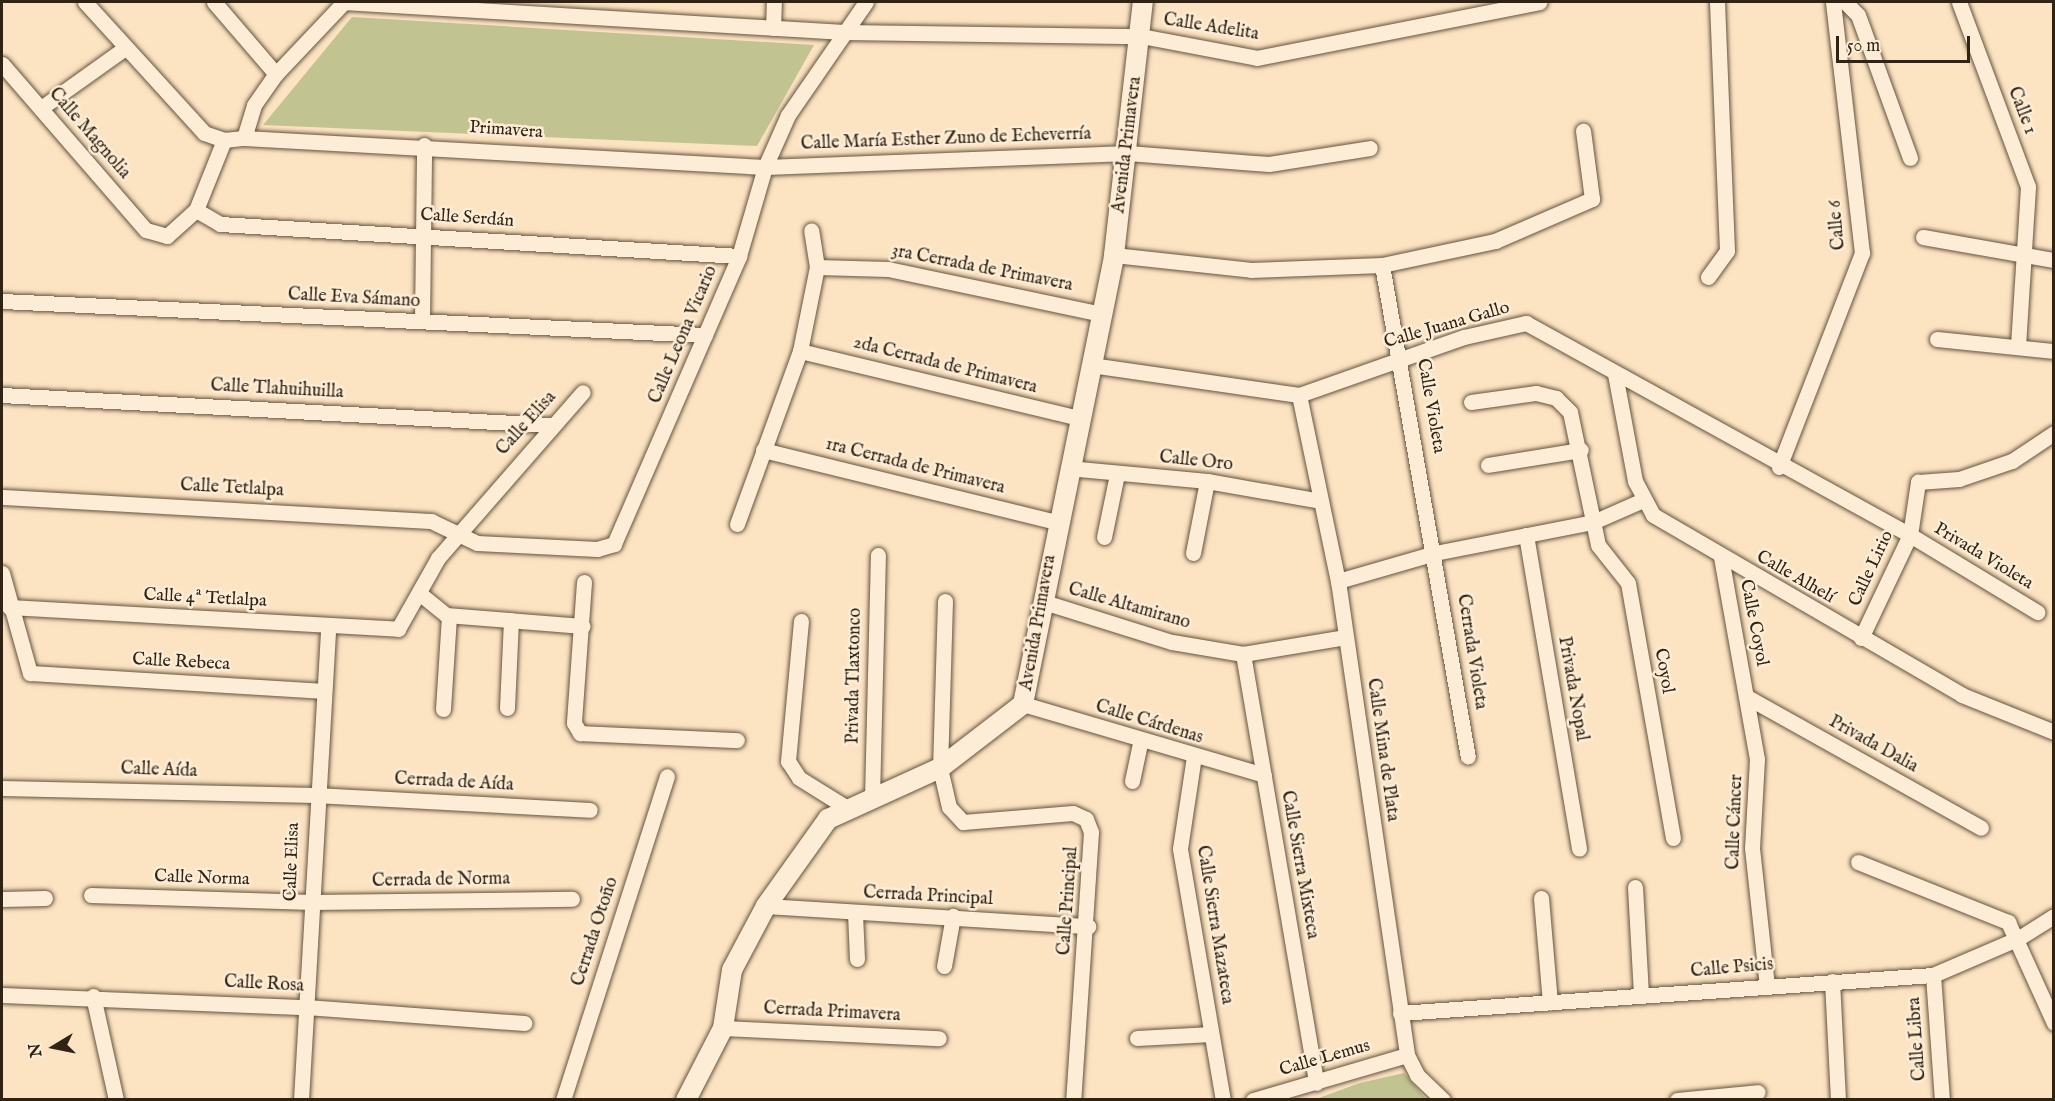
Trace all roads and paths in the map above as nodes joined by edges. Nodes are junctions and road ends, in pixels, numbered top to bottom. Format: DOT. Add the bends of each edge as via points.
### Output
graph roads {
  1 [pos="85,2"];
  2 [pos="214,2"];
  3 [pos="344,2"];
  4 [pos="774,2"];
  5 [pos="866,2"];
  6 [pos="1143,2"];
  7 [pos="1539,2"];
  8 [pos="1717,2"];
  9 [pos="1833,2"];
  10 [pos="1845,2"];
  11 [pos="1959,2"];
  12 [pos="1518,4"];
  13 [pos="773,28"];
  14 [pos="844,32"];
  15 [pos="1142,36"];
  16 [pos="125,48"];
  17 [pos="2,64"];
  18 [pos="276,74"];
  19 [pos="41,108"];
  20 [pos="1583,131"];
  21 [pos="244,138"];
  22 [pos="224,140"];
  23 [pos="424,146"];
  24 [pos="1370,148"];
  25 [pos="1128,153"];
  26 [pos="1910,158"];
  27 [pos="765,167"];
  28 [pos="196,210"];
  29 [pos="812,230"];
  30 [pos="425,236"];
  31 [pos="1923,237"];
  32 [pos="2027,254"];
  33 [pos="1114,255"];
  34 [pos="738,256"];
  35 [pos="2054,260"];
  36 [pos="1382,265"];
  37 [pos="817,267"];
  38 [pos="1708,277"];
  39 [pos="2,301"];
  40 [pos="1102,314"];
  41 [pos="422,321"];
  42 [pos="705,335"];
  43 [pos="1937,339"];
  44 [pos="2018,346"];
  45 [pos="800,351"];
  46 [pos="2054,351"];
  47 [pos="1402,358"];
  48 [pos="1091,365"];
  49 [pos="1615,374"];
  50 [pos="583,392"];
  51 [pos="2,395"];
  52 [pos="1299,395"];
  53 [pos="1471,402"];
  54 [pos="1080,418"];
  55 [pos="550,424"];
  56 [pos="2054,433"];
  57 [pos="764,450"];
  58 [pos="1581,450"];
  59 [pos="1488,465"];
  60 [pos="1779,467"];
  61 [pos="1068,468"];
  62 [pos="1117,474"];
  63 [pos="1207,481"];
  64 [pos="2,497"];
  65 [pos="1643,500"];
  66 [pos="1320,501"];
  67 [pos="1057,522"];
  68 [pos="1593,522"];
  69 [pos="737,524"];
  70 [pos="456,535"];
  71 [pos="1910,535"];
  72 [pos="1526,536"];
  73 [pos="1104,537"];
  74 [pos="1193,554"];
  75 [pos="1436,554"];
  76 [pos="878,555"];
  77 [pos="1721,557"];
  78 [pos="2,573"];
  79 [pos="1338,581"];
  80 [pos="584,582"];
  81 [pos="419,593"];
  82 [pos="945,601"];
  83 [pos="1044,602"];
  84 [pos="9,608"];
  85 [pos="2037,612"];
  86 [pos="450,616"];
  87 [pos="511,620"];
  88 [pos="801,621"];
  89 [pos="328,626"];
  90 [pos="583,626"];
  91 [pos="398,629"];
  92 [pos="1346,637"];
  93 [pos="1861,638"];
  94 [pos="1243,654"];
  95 [pos="321,691"];
  96 [pos="1747,697"];
  97 [pos="1023,704"];
  98 [pos="507,708"];
  99 [pos="443,709"];
  100 [pos="2054,732"];
  101 [pos="737,740"];
  102 [pos="1140,742"];
  103 [pos="1194,756"];
  104 [pos="1468,758"];
  105 [pos="940,768"];
  106 [pos="1264,775"];
  107 [pos="667,776"];
  108 [pos="1132,781"];
  109 [pos="2,788"];
  110 [pos="315,795"];
  111 [pos="872,798"];
  112 [pos="847,808"];
  113 [pos="590,810"];
  114 [pos="1981,828"];
  115 [pos="1673,838"];
  116 [pos="1580,849"];
  117 [pos="1858,862"];
  118 [pos="1635,887"];
  119 [pos="91,896"];
  120 [pos="45,898"];
  121 [pos="1541,898"];
  122 [pos="2,899"];
  123 [pos="572,899"];
  124 [pos="312,902"];
  125 [pos="766,906"];
  126 [pos="855,913"];
  127 [pos="953,916"];
  128 [pos="2054,916"];
  129 [pos="1088,926"];
  130 [pos="2019,938"];
  131 [pos="857,959"];
  132 [pos="944,966"];
  133 [pos="1933,975"];
  134 [pos="1832,981"];
  135 [pos="1767,986"];
  136 [pos="2,995"];
  137 [pos="93,996"];
  138 [pos="1641,996"];
  139 [pos="1550,1003"];
  140 [pos="306,1007"];
  141 [pos="1400,1013"];
  142 [pos="524,1023"];
  143 [pos="2054,1023"];
  144 [pos="723,1028"];
  145 [pos="1211,1034"];
  146 [pos="939,1038"];
  147 [pos="1137,1038"];
  148 [pos="1407,1055"];
  149 [pos="1316,1083"];
  150 [pos="1758,1092"];
  151 [pos="116,1100"];
  152 [pos="301,1100"];
  153 [pos="562,1100"];
  154 [pos="686,1100"];
  155 [pos="1073,1100"];
  156 [pos="1223,1100"];
  157 [pos="1253,1100"];
  158 [pos="1443,1100"];
  159 [pos="1677,1100"];
  160 [pos="1838,1100"];
  161 [pos="1942,1100"];
  1 -- 16 [label="street"];
  2 -- 18 [label="street"];
  3 -- 13 [label="street, Calle Adelita"];
  3 -- 18 [label="street"];
  4 -- 13 [label="street"];
  5 -- 14 [label="street, Calle Leona Vicario"];
  6 -- 15 [label="street, Avenida Primavera"];
  7 -- 12 [label="street, Calle Adelita"];
  8 -- 38 [label="street" via="1726,251"];
  9 -- 60 [label="street, Calle 6" via="1862,253"];
  10 -- 26 [label="street" via="1858,15"];
  11 -- 32 [label="street, Calle 1" via="2028,187"];
  12 -- 15 [label="street, Calle Adelita" via="1257,58"];
  13 -- 14 [label="street, Calle Adelita"];
  14 -- 15 [label="street, Calle Adelita"];
  14 -- 27 [label="street, Calle Leona Vicario" via="788,115"];
  15 -- 25 [label="street, Avenida Primavera"];
  16 -- 19 [label="street"];
  16 -- 22 [label="street" via="204,133"];
  17 -- 19 [label="street, Calle Magnolia"];
  18 -- 21 [label="street" via="254,105"];
  19 -- 28 [label="street, Calle Magnolia" via="146,230 167,236"];
  20 -- 36 [label="street" via="1592,199 1495,241"];
  21 -- 22 [label="street, Primavera"];
  21 -- 23 [label="street, Primavera"];
  22 -- 28 [label="street"];
  23 -- 27 [label="street, Primavera"];
  23 -- 30 [label="street"];
  24 -- 25 [label="street, Calle María Esther Zuno de Echeverría" via="1269,164"];
  25 -- 27 [label="street, Calle María Esther Zuno de Echeverría"];
  25 -- 33 [label="street, Avenida Primavera"];
  27 -- 34 [label="street, Calle Leona Vicario"];
  28 -- 30 [label="street, Calle Serdán" via="220,224"];
  29 -- 37 [label="street"];
  30 -- 34 [label="street, Calle Serdán"];
  30 -- 41 [label="street"];
  31 -- 32 [label="street"];
  32 -- 35 [label="street"];
  32 -- 44 [label="street, Calle 1"];
  33 -- 36 [label="street" via="1251,270"];
  33 -- 40 [label="street, Avenida Primavera"];
  34 -- 42 [label="street, Calle Leona Vicario"];
  36 -- 47 [label="street, Calle Violeta"];
  37 -- 40 [label="street, 3ra Cerrada de Primavera" via="888,269"];
  37 -- 45 [label="street"];
  39 -- 41 [label="street, Calle Eva Sámano"];
  40 -- 48 [label="street, Avenida Primavera"];
  41 -- 42 [label="street, Calle Eva Sámano"];
  42 -- 70 [label="street, Calle Leona Vicario" via="614,544 597,549 477,543"];
  43 -- 44 [label="street"];
  44 -- 46 [label="street"];
  45 -- 54 [label="street, 2da Cerrada de Primavera"];
  45 -- 57 [label="street"];
  47 -- 49 [label="street, Calle Juana Gallo" via="1526,323"];
  47 -- 52 [label="street, Calle Juana Gallo"];
  47 -- 75 [label="street, Calle Violeta"];
  48 -- 52 [label="street, Calle Juana Gallo"];
  48 -- 54 [label="street, Avenida Primavera"];
  49 -- 60 [label="street, Calle Juana Gallo"];
  49 -- 65 [label="street"];
  50 -- 55 [label="street, Calle Elisa"];
  51 -- 55 [label="street, Calle Tlahuihuilla"];
  52 -- 66 [label="street, Calle Mina de Plata"];
  53 -- 58 [label="street" via="1536,393 1556,398 1570,412"];
  54 -- 61 [label="street, Avenida Primavera"];
  55 -- 70 [label="street, Calle Elisa"];
  56 -- 71 [label="street, Calle Lirio" via="2012,461 1959,479 1918,482"];
  57 -- 67 [label="street, 1ra Cerrada de Primavera"];
  57 -- 69 [label="street"];
  58 -- 59 [label="street"];
  58 -- 68 [label="street"];
  60 -- 71 [label="street, Calle Juana Gallo"];
  61 -- 62 [label="street, Calle Oro"];
  61 -- 67 [label="street, Avenida Primavera"];
  62 -- 63 [label="street, Calle Oro"];
  62 -- 73 [label="street"];
  63 -- 66 [label="street, Calle Oro"];
  63 -- 74 [label="street"];
  64 -- 70 [label="street, Calle Tetlalpa" via="366,515 431,521"];
  65 -- 68 [label="street"];
  65 -- 77 [label="street, Calle Alhelí" via="1653,515"];
  66 -- 79 [label="street, Calle Mina de Plata"];
  67 -- 83 [label="street, Avenida Primavera"];
  68 -- 72 [label="street"];
  68 -- 115 [label="street, Coyol" via="1598,545 1628,583"];
  70 -- 81 [label="street, Calle Elisa"];
  71 -- 85 [label="street, Privada Violeta"];
  71 -- 93 [label="street, Calle Lirio"];
  72 -- 75 [label="street"];
  72 -- 116 [label="street, Privada Nopal"];
  75 -- 79 [label="street"];
  75 -- 104 [label="street, Cerrada Violeta"];
  76 -- 111 [label="street, Privada Tlaxtonco"];
  77 -- 93 [label="street, Calle Alhelí"];
  77 -- 96 [label="street, Calle Coyol"];
  78 -- 84 [label="street"];
  79 -- 92 [label="street, Calle Mina de Plata"];
  80 -- 90 [label="street"];
  81 -- 86 [label="street"];
  81 -- 91 [label="street, Calle Elisa"];
  82 -- 105 [label="street"];
  83 -- 94 [label="street, Calle Altamirano" via="1172,642"];
  83 -- 97 [label="street, Avenida Primavera"];
  84 -- 89 [label="street, Calle 4ª Tetlalpa"];
  84 -- 95 [label="street, Calle Rebeca" via="23,665 38,675"];
  86 -- 87 [label="street"];
  86 -- 99 [label="street"];
  87 -- 90 [label="street"];
  87 -- 98 [label="street"];
  88 -- 112 [label="street" via="788,760 799,778"];
  89 -- 91 [label="street, Calle 4ª Tetlalpa"];
  89 -- 95 [label="street, Calle Elisa"];
  90 -- 101 [label="street" via="574,723 580,733"];
  92 -- 94 [label="street, Calle Altamirano"];
  92 -- 141 [label="street, Calle Mina de Plata"];
  93 -- 100 [label="street, Calle Alhelí" via="1962,694"];
  94 -- 106 [label="street, Calle Sierra Mixteca"];
  95 -- 110 [label="street, Calle Elisa"];
  96 -- 114 [label="street, Privada Dalia"];
  96 -- 135 [label="street, Calle Cáncer" via="1760,792 1752,848 1754,892"];
  97 -- 102 [label="street, Calle Cárdenas"];
  97 -- 105 [label="street, Avenida Primavera"];
  102 -- 103 [label="street, Calle Cárdenas"];
  102 -- 108 [label="street"];
  103 -- 106 [label="street, Calle Cárdenas"];
  103 -- 145 [label="street, Calle Sierra Mazateca" via="1180,849"];
  105 -- 111 [label="street, Avenida Primavera"];
  105 -- 129 [label="street, Calle Principal" via="949,807 963,822 1073,813 1086,819 1094,850"];
  106 -- 149 [label="street, Calle Sierra Mixteca"];
  107 -- 153 [label="street, Cerrada Otoño"];
  109 -- 110 [label="street, Calle Aída"];
  110 -- 113 [label="street, Cerrada de Aída"];
  110 -- 124 [label="street, Calle Elisa"];
  111 -- 112 [label="street, Avenida Primavera"];
  112 -- 125 [label="street, Avenida Primavera" via="828,819"];
  117 -- 130 [label="street" via="2008,922"];
  118 -- 138 [label="street"];
  119 -- 124 [label="street, Calle Norma"];
  120 -- 122 [label="street"];
  121 -- 139 [label="street"];
  123 -- 124 [label="street, Cerrada de Norma"];
  124 -- 140 [label="street, Calle Elisa"];
  125 -- 126 [label="street, Cerrada Principal"];
  125 -- 144 [label="street, Avenida Primavera" via="732,970"];
  126 -- 127 [label="street, Cerrada Principal"];
  126 -- 131 [label="street"];
  127 -- 129 [label="street, Cerrada Principal"];
  127 -- 132 [label="street"];
  128 -- 130 [label="street, Calle Psicis"];
  129 -- 155 [label="street, Calle Principal"];
  130 -- 133 [label="street, Calle Psicis"];
  130 -- 143 [label="street"];
  133 -- 134 [label="street, Calle Psicis"];
  133 -- 161 [label="street, Calle Libra"];
  134 -- 135 [label="street, Calle Psicis"];
  134 -- 160 [label="street"];
  135 -- 138 [label="street, Calle Psicis"];
  136 -- 137 [label="street, Calle Rosa"];
  137 -- 140 [label="street, Calle Rosa"];
  137 -- 151 [label="street"];
  138 -- 139 [label="street, Calle Psicis"];
  139 -- 141 [label="street, Calle Psicis"];
  140 -- 142 [label="street, Calle Rosa"];
  140 -- 152 [label="street, Calle Elisa"];
  141 -- 148 [label="street, Calle Mina de Plata"];
  144 -- 146 [label="street, Cerrada Primavera"];
  144 -- 154 [label="street, Avenida Primavera"];
  145 -- 147 [label="street"];
  145 -- 156 [label="street, Calle Sierra Mazateca"];
  148 -- 149 [label="street, Calle Lemus"];
  148 -- 158 [label="street, Calle Mina de Plata" via="1417,1075"];
  149 -- 157 [label="street, Calle Lemus"];
  150 -- 159 [label="street"];
}
